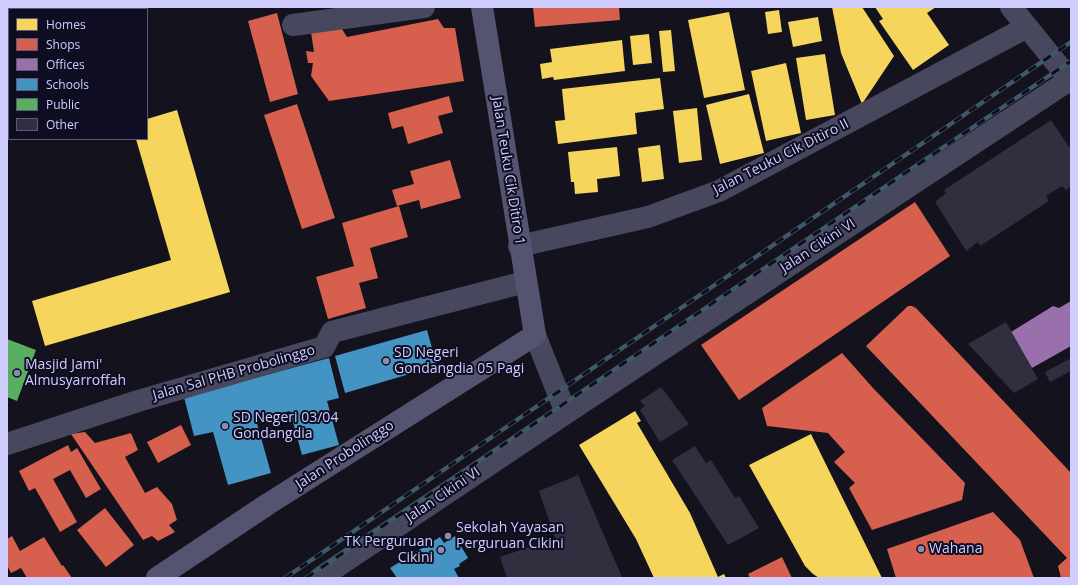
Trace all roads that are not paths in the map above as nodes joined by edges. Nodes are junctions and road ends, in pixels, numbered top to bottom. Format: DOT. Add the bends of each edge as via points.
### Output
graph roads {
  1 [pos="424,7"];
  2 [pos="482,7"];
  3 [pos="1011,7"];
  4 [pos="293,25"];
  5 [pos="1027,27"];
  6 [pos="1071,80"];
  7 [pos="519,246"];
  8 [pos="525,282"];
  9 [pos="535,335"];
  10 [pos="566,413"];
  11 [pos="7,444"];
  12 [pos="157,578"];
  13 [pos="320,578"];
  1 -- 4 [label="street"];
  2 -- 7 [label="street, Jalan Teuku Cik Ditiro 1"];
  3 -- 5 [label="street"];
  5 -- 6 [label="street"];
  5 -- 7 [label="street, Jalan Teuku Cik Ditiro II" via="720,191 648,217"];
  6 -- 10 [label="street, Jalan Cikini VI"];
  7 -- 8 [label="street, Jalan Teuku Cik Ditiro 1"];
  8 -- 9 [label="street, Jalan Teuku Cik Ditiro 1"];
  8 -- 11 [label="street, Jalan Sal PHB Probolinggo" via="332,332 324,347 138,401"];
  9 -- 10 [label="street"];
  9 -- 12 [label="street, Jalan Probolinggo" via="282,495"];
  10 -- 13 [label="street, Jalan Cikini VI"];
}
